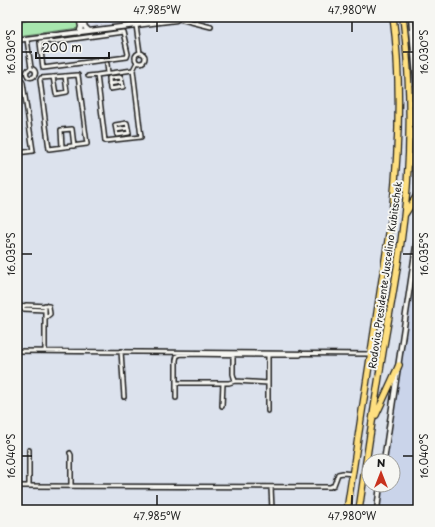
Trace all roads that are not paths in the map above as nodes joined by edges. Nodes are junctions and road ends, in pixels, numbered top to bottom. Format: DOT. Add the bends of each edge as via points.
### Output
graph roads {
  1 [pos="20,17"];
  2 [pos="81,17"];
  3 [pos="393,17"];
  4 [pos="403,17"];
  5 [pos="411,17"];
  6 [pos="17,18"];
  7 [pos="179,18"];
  8 [pos="136,25"];
  9 [pos="211,27"];
  10 [pos="106,29"];
  11 [pos="89,31"];
  12 [pos="79,33"];
  13 [pos="106,35"];
  14 [pos="27,39"];
  15 [pos="17,40"];
  16 [pos="140,53"];
  17 [pos="137,62"];
  18 [pos="107,64"];
  19 [pos="31,68"];
  20 [pos="133,70"];
  21 [pos="114,72"];
  22 [pos="108,73"];
  23 [pos="35,75"];
  24 [pos="96,75"];
  25 [pos="28,76"];
  26 [pos="65,76"];
  27 [pos="88,76"];
  28 [pos="53,77"];
  29 [pos="115,78"];
  30 [pos="41,79"];
  31 [pos="17,82"];
  32 [pos="23,82"];
  33 [pos="418,101"];
  34 [pos="409,126"];
  35 [pos="122,134"];
  36 [pos="17,135"];
  37 [pos="123,139"];
  38 [pos="74,146"];
  39 [pos="62,147"];
  40 [pos="418,147"];
  41 [pos="18,152"];
  42 [pos="418,194"];
  43 [pos="404,216"];
  44 [pos="418,233"];
  45 [pos="45,305"];
  46 [pos="45,310"];
  47 [pos="45,318"];
  48 [pos="17,351"];
  49 [pos="45,351"];
  50 [pos="120,351"];
  51 [pos="301,353"];
  52 [pos="233,354"];
  53 [pos="371,354"];
  54 [pos="268,355"];
  55 [pos="399,365"];
  56 [pos="235,381"];
  57 [pos="176,383"];
  58 [pos="223,383"];
  59 [pos="268,383"];
  60 [pos="124,397"];
  61 [pos="176,398"];
  62 [pos="222,406"];
  63 [pos="268,411"];
  64 [pos="373,421"];
  65 [pos="29,450"];
  66 [pos="70,453"];
  67 [pos="385,453"];
  68 [pos="353,474"];
  69 [pos="71,485"];
  70 [pos="17,486"];
  71 [pos="29,486"];
  72 [pos="271,487"];
  73 [pos="379,493"];
  74 [pos="272,510"];
  75 [pos="347,510"];
  76 [pos="359,510"];
  77 [pos="377,510"];
  1 -- 6 [label="street"];
  2 -- 11 [label="street"];
  2 -- 12 [label="street" via="82,27"];
  3 -- 53 [label="highway, Rodovia Presidente Juscelino Kubitschek" via="398,72 397,164"];
  4 -- 34 [label="highway, Rodovia Presidente Juscelino Kubitschek" via="408,60"];
  5 -- 33 [label="street"];
  7 -- 8 [label="street"];
  7 -- 9 [label="street"];
  8 -- 10 [label="street"];
  8 -- 16 [label="street"];
  10 -- 11 [label="street"];
  10 -- 13 [label="street"];
  11 -- 12 [label="street"];
  12 -- 14 [label="street"];
  13 -- 13 [label="street" via="40,42 43,68 127,57 124,32"];
  14 -- 15 [label="street"];
  14 -- 19 [label="street"];
  16 -- 17 [label="street" via="136,57"];
  16 -- 17 [label="street" via="146,59 142,63"];
  17 -- 20 [label="street"];
  18 -- 22 [label="street"];
  19 -- 23 [label="street" via="34,69"];
  19 -- 25 [label="street" via="26,71"];
  20 -- 21 [label="street"];
  20 -- 37 [label="street" via="141,137"];
  21 -- 22 [label="street"];
  21 -- 29 [label="street"];
  22 -- 24 [label="street"];
  23 -- 25 [label="street"];
  23 -- 30 [label="street"];
  24 -- 27 [label="street"];
  24 -- 37 [label="street" via="105,141"];
  25 -- 32 [label="street"];
  26 -- 28 [label="street"];
  26 -- 28 [label="street" via="67,92 56,94"];
  26 -- 38 [label="street" via="78,75 87,144"];
  28 -- 30 [label="street"];
  29 -- 29 [label="street" via="109,78 109,84 122,82 121,77"];
  30 -- 39 [label="street" via="49,149"];
  31 -- 32 [label="street"];
  32 -- 41 [label="street" via="33,150"];
  34 -- 40 [label="highway"];
  34 -- 43 [label="highway, Rodovia Presidente Juscelino Kubitschek"];
  35 -- 35 [label="street" via="116,135 116,130 128,128 129,133"];
  35 -- 37 [label="street"];
  36 -- 41 [label="street"];
  38 -- 39 [label="street"];
  38 -- 39 [label="street" via="72,129 60,130"];
  42 -- 43 [label="highway"];
  43 -- 64 [label="highway, Rodovia Presidente Juscelino Kubitschek"];
  44 -- 55 [label="street"];
  45 -- 46 [label="street"];
  45 -- 46 [label="street" via="22,307 25,310"];
  45 -- 47 [label="street" via="50,307 50,314"];
  46 -- 47 [label="street"];
  47 -- 49 [label="street"];
  48 -- 49 [label="street"];
  49 -- 50 [label="street"];
  50 -- 52 [label="street"];
  50 -- 60 [label="street"];
  51 -- 52 [label="street"];
  51 -- 53 [label="street"];
  51 -- 54 [label="street"];
  52 -- 54 [label="street"];
  52 -- 56 [label="street"];
  52 -- 57 [label="street" via="179,355 176,360"];
  53 -- 68 [label="highway, Rodovia Presidente Juscelino Kubitschek"];
  54 -- 59 [label="street"];
  55 -- 64 [label="highway"];
  55 -- 67 [label="street"];
  56 -- 58 [label="street"];
  56 -- 59 [label="street"];
  57 -- 58 [label="street"];
  57 -- 61 [label="street"];
  58 -- 62 [label="street"];
  59 -- 63 [label="street"];
  64 -- 76 [label="highway, Rodovia Presidente Juscelino Kubitschek"];
  65 -- 71 [label="street"];
  66 -- 69 [label="street"];
  68 -- 72 [label="street" via="338,474 334,485 330,487"];
  68 -- 75 [label="highway, Rodovia Presidente Juscelino Kubitschek"];
  69 -- 71 [label="street"];
  69 -- 72 [label="street"];
  70 -- 71 [label="street"];
  72 -- 74 [label="street"];
  73 -- 77 [label="street"];
}
